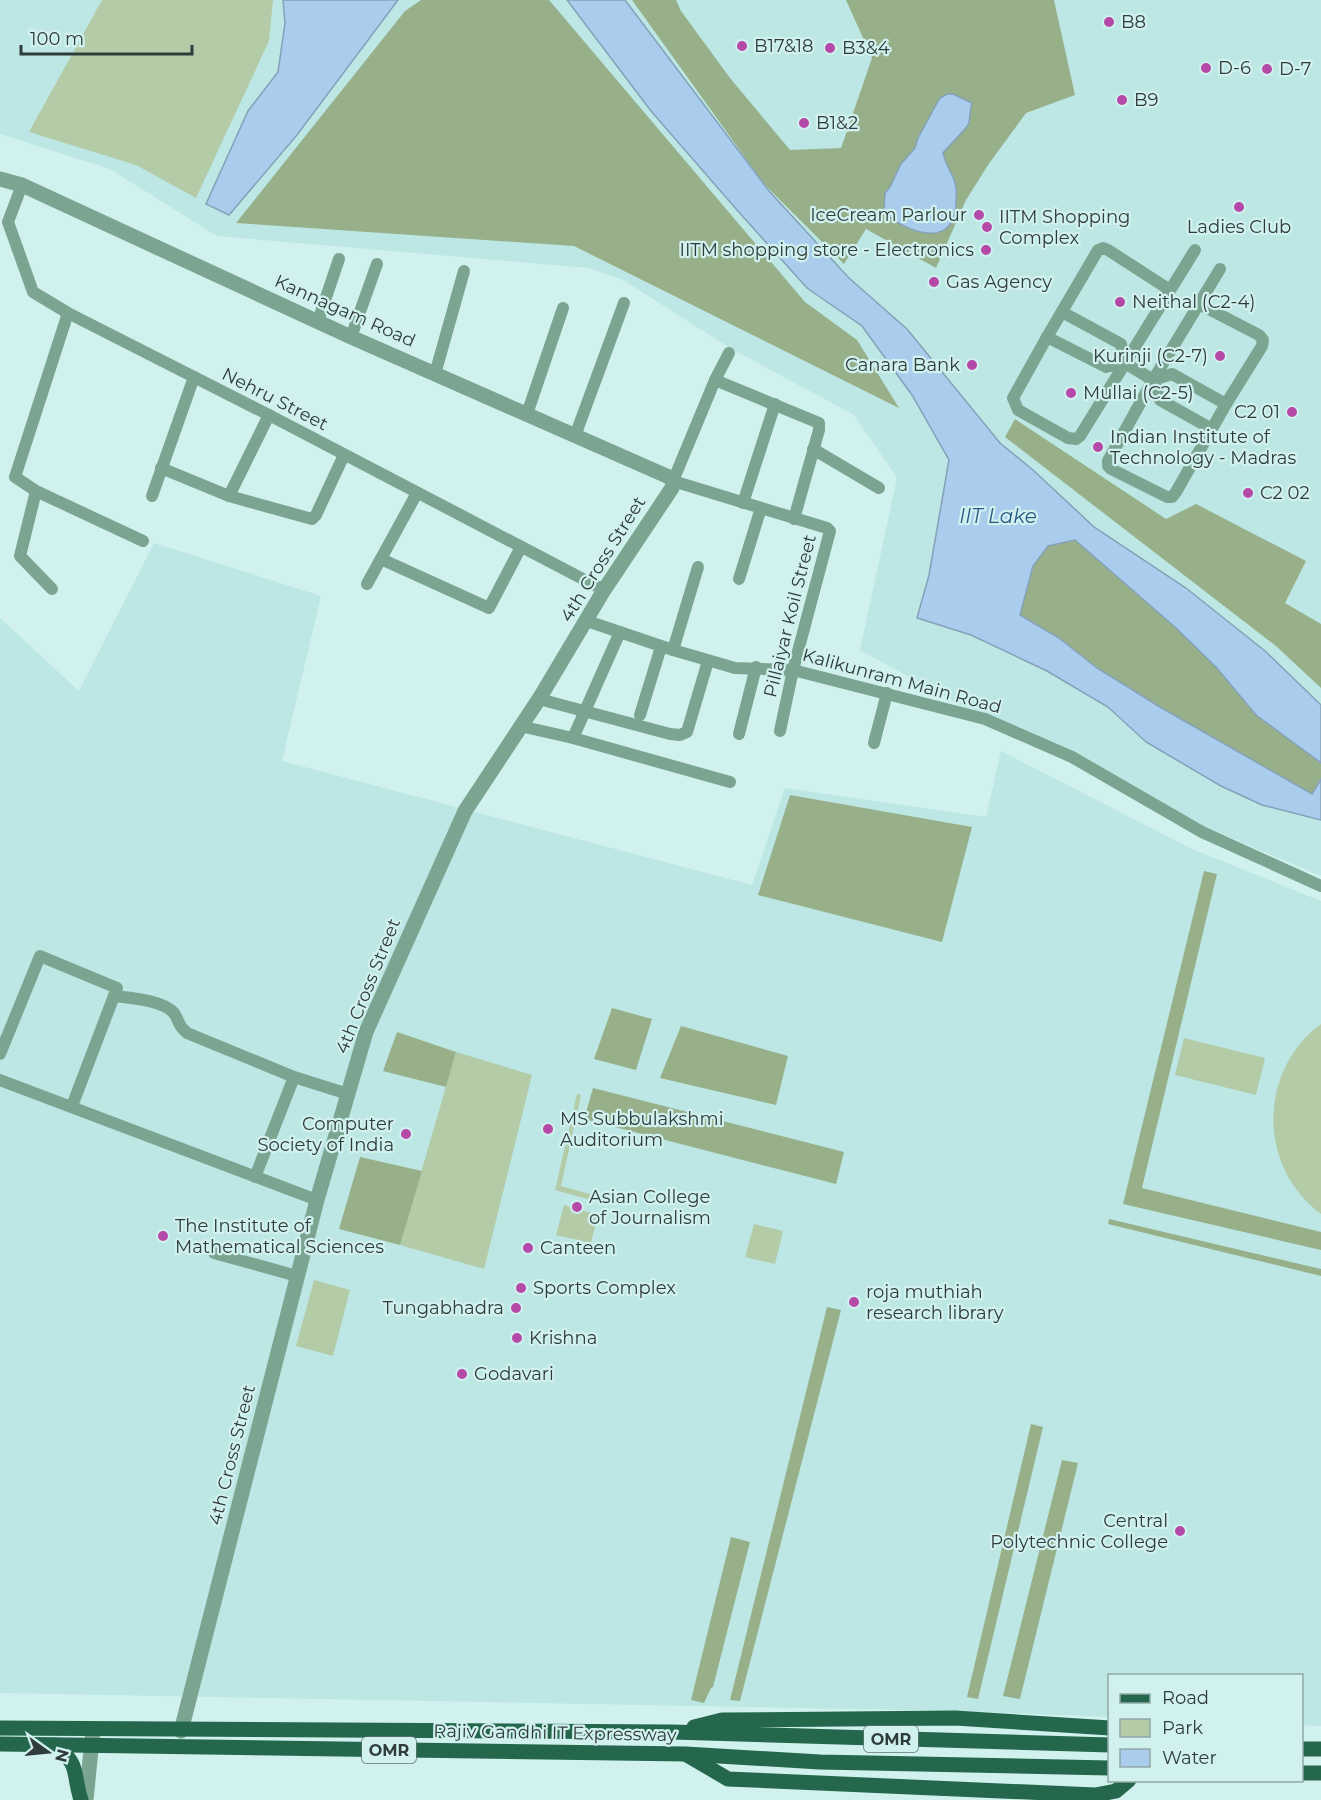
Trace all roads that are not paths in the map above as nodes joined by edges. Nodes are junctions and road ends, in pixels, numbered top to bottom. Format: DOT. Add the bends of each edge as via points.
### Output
graph roads {
  1 [pos="0,179"];
  2 [pos="22,185"];
  3 [pos="4,223"];
  4 [pos="1195,250"];
  5 [pos="339,259"];
  6 [pos="377,264"];
  7 [pos="1220,269"];
  8 [pos="464,271"];
  9 [pos="1170,290"];
  10 [pos="624,303"];
  11 [pos="1199,304"];
  12 [pos="563,308"];
  13 [pos="1062,312"];
  14 [pos="69,313"];
  15 [pos="318,321"];
  16 [pos="351,337"];
  17 [pos="1047,337"];
  18 [pos="729,353"];
  19 [pos="1125,363"];
  20 [pos="435,374"];
  21 [pos="194,377"];
  22 [pos="715,380"];
  23 [pos="1153,380"];
  24 [pos="775,404"];
  25 [pos="1226,404"];
  26 [pos="527,414"];
  27 [pos="269,415"];
  28 [pos="1212,429"];
  29 [pos="575,436"];
  30 [pos="813,449"];
  31 [pos="344,455"];
  32 [pos="161,468"];
  33 [pos="673,481"];
  34 [pos="879,488"];
  35 [pos="36,491"];
  36 [pos="417,493"];
  37 [pos="152,496"];
  38 [pos="229,496"];
  39 [pos="743,503"];
  40 [pos="761,508"];
  41 [pos="794,519"];
  42 [pos="143,541"];
  43 [pos="521,547"];
  44 [pos="381,559"];
  45 [pos="698,567"];
  46 [pos="739,579"];
  47 [pos="367,584"];
  48 [pos="52,589"];
  49 [pos="604,590"];
  50 [pos="587,621"];
  51 [pos="621,632"];
  52 [pos="667,648"];
  53 [pos="708,661"];
  54 [pos="756,667"];
  55 [pos="793,670"];
  56 [pos="886,693"];
  57 [pos="539,699"];
  58 [pos="584,713"];
  59 [pos="640,716"];
  60 [pos="520,726"];
  61 [pos="780,731"];
  62 [pos="739,734"];
  63 [pos="573,738"];
  64 [pos="874,743"];
  65 [pos="730,782"];
  66 [pos="1321,886"];
  67 [pos="114,996"];
  68 [pos="0,1054"];
  69 [pos="294,1077"];
  70 [pos="0,1080"];
  71 [pos="348,1094"];
  72 [pos="72,1106"];
  73 [pos="255,1177"];
  74 [pos="317,1200"];
  75 [pos="214,1253"];
  76 [pos="297,1276"];
  77 [pos="0,1728"];
  78 [pos="1108,1728"];
  79 [pos="93,1730"];
  80 [pos="181,1731"];
  81 [pos="672,1732"];
  82 [pos="0,1744"];
  83 [pos="55,1745"];
  84 [pos="1108,1745"];
  85 [pos="93,1746"];
  86 [pos="1303,1749"];
  87 [pos="1321,1749"];
  88 [pos="686,1754"];
  89 [pos="1108,1768"];
  90 [pos="1303,1773"];
  91 [pos="1321,1773"];
  92 [pos="1127,1782"];
  93 [pos="81,1800"];
  94 [pos="86,1800"];
  1 -- 2 [label="street, Kannagam Road"];
  2 -- 3 [label="street, Nehru Street"];
  2 -- 15 [label="street, Kannagam Road"];
  3 -- 14 [label="street, Nehru Street" via="33,291"];
  4 -- 9 [label="street"];
  5 -- 15 [label="street"];
  6 -- 16 [label="street"];
  7 -- 11 [label="street"];
  8 -- 20 [label="street"];
  9 -- 13 [label="street" via="1103,248 1098,250"];
  9 -- 19 [label="street"];
  10 -- 29 [label="street"];
  11 -- 23 [label="street"];
  11 -- 25 [label="street" via="1263,340"];
  12 -- 26 [label="street"];
  13 -- 17 [label="street"];
  13 -- 19 [label="street" via="1121,344"];
  14 -- 21 [label="street, Nehru Street"];
  14 -- 35 [label="street" via="15,477"];
  15 -- 16 [label="street, Kannagam Road"];
  16 -- 20 [label="street, Kannagam Road"];
  17 -- 19 [label="street" via="1106,367"];
  17 -- 19 [label="street" via="1013,398 1014,404 1068,438 1080,436"];
  18 -- 22 [label="street, 4th Cross Street"];
  19 -- 23 [label="street"];
  20 -- 26 [label="street, Kannagam Road"];
  21 -- 27 [label="street, Nehru Street"];
  21 -- 32 [label="street"];
  22 -- 24 [label="street"];
  22 -- 33 [label="street, 4th Cross Street"];
  23 -- 25 [label="street" via="1172,374"];
  23 -- 28 [label="street" via="1160,400"];
  23 -- 28 [label="street" via="1108,461 1111,469 1172,497"];
  24 -- 30 [label="street" via="819,423"];
  24 -- 39 [label="street"];
  25 -- 28 [label="street"];
  26 -- 29 [label="street, Kannagam Road"];
  27 -- 31 [label="street, Nehru Street"];
  27 -- 38 [label="street"];
  29 -- 33 [label="street, Kannagam Road"];
  30 -- 34 [label="street"];
  30 -- 41 [label="street"];
  31 -- 36 [label="street, Nehru Street"];
  31 -- 38 [label="street" via="312,519"];
  32 -- 37 [label="street"];
  32 -- 38 [label="street"];
  33 -- 39 [label="street, Pillaiyar Koil Street"];
  33 -- 49 [label="street, 4th Cross Street"];
  35 -- 42 [label="street"];
  35 -- 48 [label="street" via="20,556"];
  36 -- 43 [label="street, Nehru Street"];
  36 -- 44 [label="street"];
  39 -- 40 [label="street, Pillaiyar Koil Street"];
  40 -- 41 [label="street, Pillaiyar Koil Street"];
  40 -- 46 [label="street"];
  41 -- 55 [label="street, Pillaiyar Koil Street" via="830,531"];
  43 -- 44 [label="street" via="489,608"];
  43 -- 49 [label="street, Nehru Street"];
  44 -- 47 [label="street"];
  45 -- 52 [label="street"];
  49 -- 50 [label="street, 4th Cross Street"];
  50 -- 51 [label="street, Kalikunram Main Road"];
  50 -- 57 [label="street, 4th Cross Street"];
  51 -- 52 [label="street, Kalikunram Main Road"];
  51 -- 58 [label="street"];
  52 -- 53 [label="street, Kalikunram Main Road"];
  52 -- 59 [label="street"];
  53 -- 54 [label="street, Kalikunram Main Road" via="735,668"];
  53 -- 58 [label="street" via="687,732 680,735"];
  54 -- 55 [label="street, Kalikunram Main Road"];
  54 -- 62 [label="street"];
  55 -- 56 [label="street, Kalikunram Main Road"];
  55 -- 61 [label="street, Pillaiyar Koil Street"];
  56 -- 64 [label="street"];
  56 -- 66 [label="street, Kalikunram Main Road" via="985,719 1072,757 1202,832"];
  57 -- 58 [label="street"];
  57 -- 60 [label="street, 4th Cross Street"];
  58 -- 63 [label="street"];
  60 -- 63 [label="street"];
  60 -- 71 [label="street, 4th Cross Street" via="465,811 373,1014"];
  63 -- 65 [label="street"];
  67 -- 68 [label="street" via="117,988 40,956"];
  67 -- 69 [label="street" via="158,1004 173,1012 179,1027 187,1033"];
  67 -- 72 [label="street"];
  69 -- 71 [label="street"];
  69 -- 73 [label="street"];
  70 -- 72 [label="street"];
  71 -- 74 [label="street, 4th Cross Street"];
  72 -- 73 [label="street"];
  73 -- 74 [label="street"];
  74 -- 76 [label="street, 4th Cross Street"];
  75 -- 76 [label="street"];
  76 -- 80 [label="street, 4th Cross Street"];
  77 -- 79 [label="main road, Rajiv Gandhi IT Expressway / OMR"];
  78 -- 81 [label="main road" via="955,1718 722,1720"];
  79 -- 80 [label="main road, Rajiv Gandhi IT Expressway / OMR"];
  79 -- 85 [label="street"];
  80 -- 81 [label="main road, Rajiv Gandhi IT Expressway / OMR"];
  81 -- 84 [label="main road, Rajiv Gandhi IT Expressway / OMR"];
  82 -- 83 [label="main road, Rajiv Gandhi IT Expressway / OMR"];
  83 -- 85 [label="main road, Rajiv Gandhi IT Expressway / OMR"];
  83 -- 93 [label="main road" via="70,1757"];
  85 -- 88 [label="main road, Rajiv Gandhi IT Expressway / OMR"];
  85 -- 94 [label="street"];
  86 -- 87 [label="main road"];
  88 -- 89 [label="main road, Rajiv Gandhi IT Expressway / OMR" via="820,1762"];
  88 -- 92 [label="main road" via="728,1779 1095,1795 1116,1791"];
  90 -- 91 [label="main road"];
}
